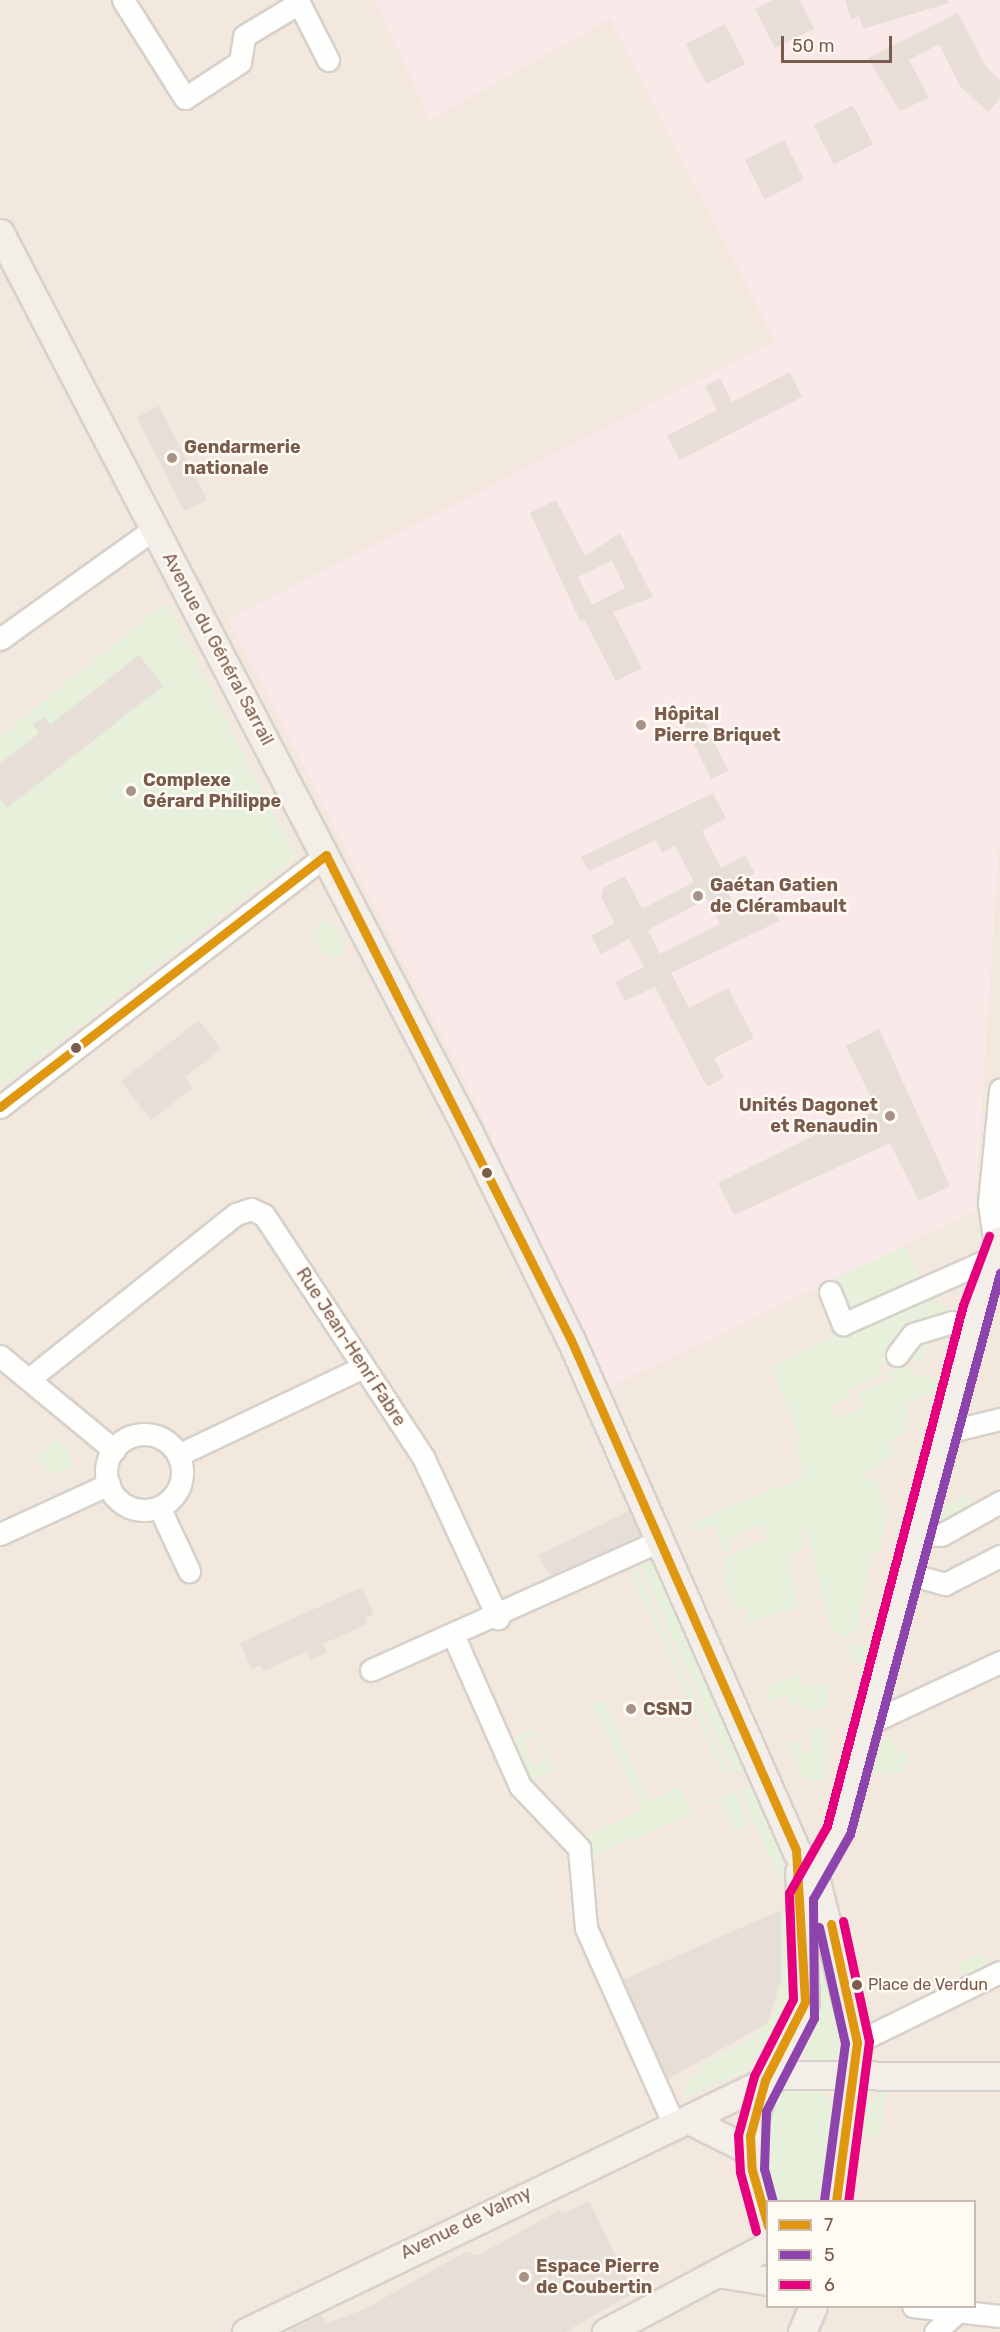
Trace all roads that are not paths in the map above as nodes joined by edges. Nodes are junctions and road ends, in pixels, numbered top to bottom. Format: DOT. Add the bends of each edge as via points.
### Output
graph roads {
  1 [pos="123,0"];
  2 [pos="328,60"];
  3 [pos="0,234"];
  4 [pos="155,528"];
  5 [pos="0,639"];
  6 [pos="326,855"];
  7 [pos="1000,1090"];
  8 [pos="0,1107"];
  9 [pos="995,1248"];
  10 [pos="830,1292"];
  11 [pos="952,1322"];
  12 [pos="897,1355"];
  13 [pos="0,1356"];
  14 [pos="363,1367"];
  15 [pos="29,1379"];
  16 [pos="1000,1419"];
  17 [pos="944,1433"];
  18 [pos="114,1450"];
  19 [pos="178,1455"];
  20 [pos="109,1484"];
  21 [pos="1000,1502"];
  22 [pos="159,1507"];
  23 [pos="0,1534"];
  24 [pos="917,1534"];
  25 [pos="662,1540"];
  26 [pos="1000,1556"];
  27 [pos="189,1571"];
  28 [pos="906,1573"];
  29 [pos="498,1618"];
  30 [pos="454,1637"];
  31 [pos="1000,1662"];
  32 [pos="371,1670"];
  33 [pos="867,1724"];
  34 [pos="838,1831"];
  35 [pos="810,1885"];
  36 [pos="830,1918"];
  37 [pos="1000,1972"];
  38 [pos="857,2042"];
  39 [pos="855,2073"];
  40 [pos="1000,2076"];
  41 [pos="765,2080"];
  42 [pos="681,2122"];
  43 [pos="749,2150"];
  44 [pos="836,2200"];
  45 [pos="765,2234"];
  46 [pos="718,2273"];
  47 [pos="766,2281"];
  48 [pos="921,2308"];
  49 [pos="956,2313"];
  50 [pos="1000,2316"];
  51 [pos="246,2332"];
  52 [pos="606,2332"];
  53 [pos="935,2332"];
  54 [pos="970,2332"];
  1 -- 2 [label="street" via="185,98 240,62 244,36 299,3"];
  3 -- 4 [label="main road, Avenue du Général Sarrail"];
  4 -- 5 [label="street"];
  4 -- 6 [label="main road, Avenue du Général Sarrail"];
  6 -- 8 [label="street"];
  6 -- 25 [label="main road, Avenue du Général Sarrail" via="558,1314"];
  7 -- 9 [label="street" via="989,1203"];
  9 -- 10 [label="street" via="843,1324"];
  9 -- 17 [label="main road"];
  11 -- 12 [label="street" via="913,1334"];
  13 -- 15 [label="street"];
  14 -- 15 [label="street, Rue Jean-Henri Fabre" via="264,1215 251,1209 236,1214"];
  14 -- 19 [label="street"];
  14 -- 29 [label="street, Rue Jean-Henri Fabre" via="423,1457"];
  15 -- 18 [label="street"];
  16 -- 17 [label="street"];
  17 -- 24 [label="main road"];
  18 -- 19 [label="street" via="123,1440 148,1434 171,1444"];
  18 -- 20 [label="street"];
  19 -- 22 [label="street" via="180,1485"];
  20 -- 22 [label="street" via="123,1504"];
  20 -- 23 [label="street"];
  21 -- 24 [label="street" via="941,1535"];
  22 -- 27 [label="street"];
  24 -- 28 [label="main road"];
  25 -- 29 [label="street"];
  25 -- 35 [label="main road, Avenue du Général Sarrail"];
  26 -- 28 [label="street" via="945,1584"];
  28 -- 33 [label="main road"];
  29 -- 30 [label="street"];
  30 -- 32 [label="street" via="442,1637"];
  30 -- 42 [label="street" via="520,1786 579,1848 586,1928"];
  31 -- 33 [label="street"];
  33 -- 34 [label="main road"];
  34 -- 35 [label="main road"];
  34 -- 36 [label="main road"];
  35 -- 36 [label="main road"];
  35 -- 41 [label="main road" via="805,2002"];
  36 -- 38 [label="main road"];
  37 -- 38 [label="street"];
  38 -- 39 [label="main road"];
  39 -- 40 [label="main road"];
  39 -- 41 [label="main road" via="794,2072"];
  39 -- 44 [label="main road"];
  41 -- 42 [label="main road, Avenue de Valmy"];
  41 -- 43 [label="main road" via="754,2108"];
  42 -- 43 [label="main road"];
  42 -- 51 [label="main road, Avenue de Valmy"];
  43 -- 45 [label="main road"];
  45 -- 46 [label="main road"];
  46 -- 47 [label="main road"];
  46 -- 52 [label="main road"];
  48 -- 49 [label="street"];
  49 -- 50 [label="street"];
  49 -- 53 [label="street"];
  49 -- 54 [label="street"];
}
